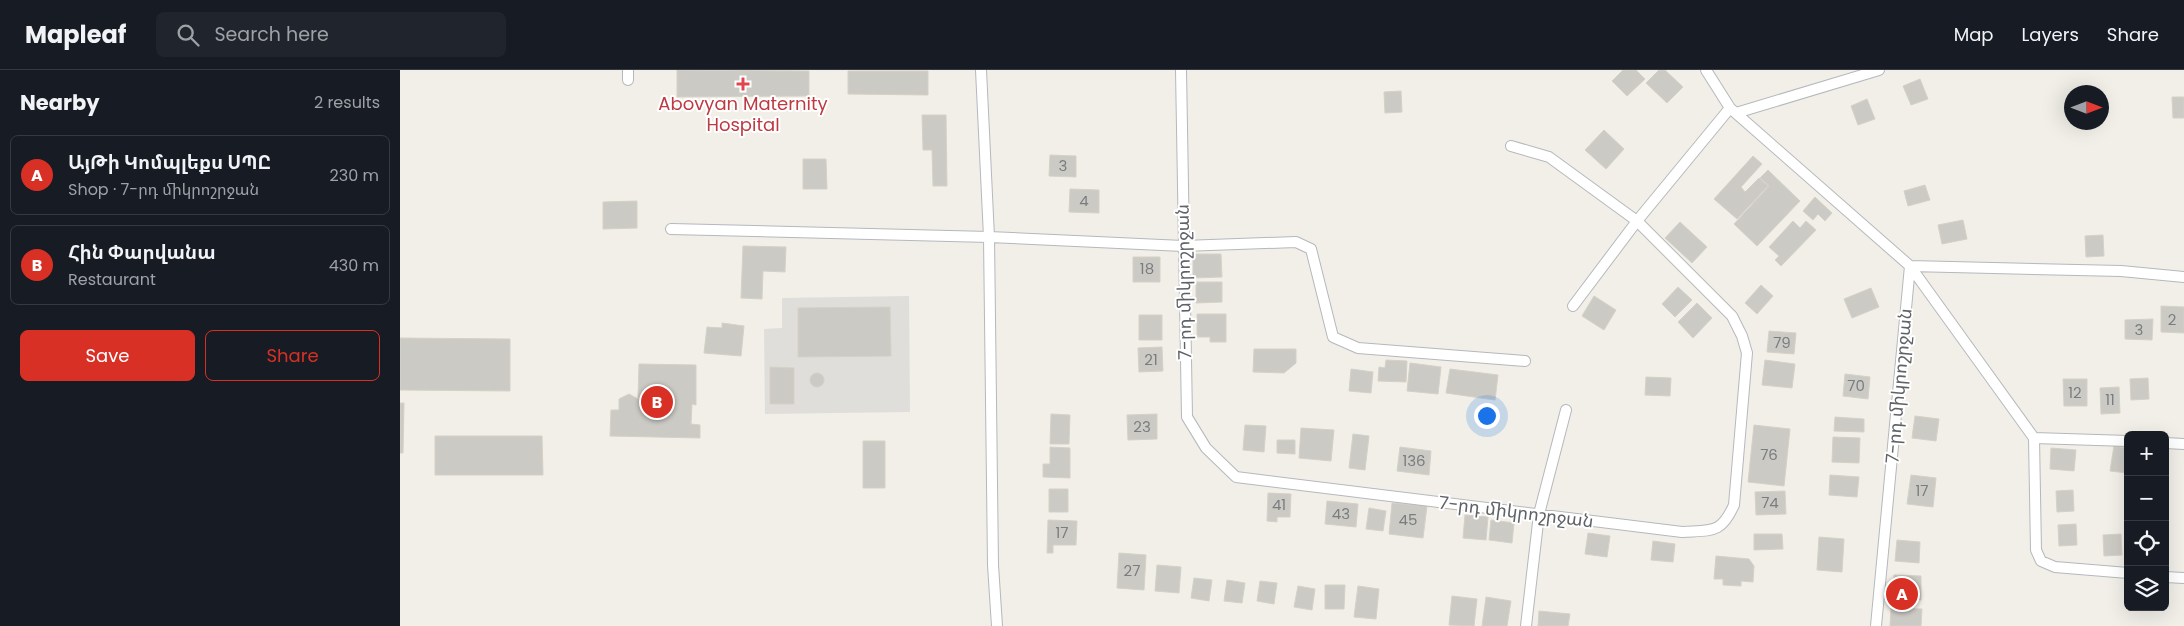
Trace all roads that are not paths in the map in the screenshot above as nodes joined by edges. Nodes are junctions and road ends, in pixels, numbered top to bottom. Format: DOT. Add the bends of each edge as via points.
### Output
graph roads {
  1 [pos="981,70"];
  2 [pos="1181,70"];
  3 [pos="1706,70"];
  4 [pos="1879,70"];
  5 [pos="1733,110"];
  6 [pos="1512,146"];
  7 [pos="1637,221"];
  8 [pos="671,228"];
  9 [pos="989,237"];
  10 [pos="1183,246"];
  11 [pos="1910,266"];
  12 [pos="2184,278"];
  13 [pos="1573,306"];
  14 [pos="1525,362"];
  15 [pos="1566,410"];
  16 [pos="2034,438"];
  17 [pos="2124,441"];
  18 [pos="2169,443"];
  19 [pos="2184,444"];
  20 [pos="1539,514"];
  21 [pos="2124,573"];
  22 [pos="2169,576"];
  23 [pos="2184,578"];
  24 [pos="997,626"];
  25 [pos="1526,626"];
  26 [pos="1876,626"];
  1 -- 9 [label="street"];
  2 -- 10 [label="street, 7-րդ միկրոշրջան"];
  3 -- 5 [label="street, 7-րդ միկրոշրջան"];
  4 -- 5 [label="street"];
  5 -- 7 [label="street"];
  5 -- 11 [label="street, 7-րդ միկրոշրջան"];
  6 -- 7 [label="street, 7-րդ միկրոշրջան" via="1548,157"];
  7 -- 13 [label="street"];
  7 -- 20 [label="street, 7-րդ միկրոշրջան" via="1732,316 1742,336 1746,353 1734,505 1726,521 1712,530 1682,532"];
  8 -- 9 [label="street"];
  9 -- 10 [label="street"];
  9 -- 24 [label="street" via="993,565"];
  10 -- 14 [label="street" via="1296,242 1311,249 1333,336 1358,348"];
  10 -- 20 [label="street, 7-րդ միկրոշրջան" via="1187,417 1206,448 1236,477"];
  11 -- 12 [label="street" via="2121,271"];
  11 -- 16 [label="street, 7-րդ միկրոշրջան"];
  11 -- 26 [label="street, 7-րդ միկրոշրջան"];
  15 -- 20 [label="street"];
  16 -- 17 [label="street"];
  16 -- 21 [label="street" via="2036,550 2041,561 2055,567"];
  18 -- 19 [label="street"];
  20 -- 25 [label="street"];
  22 -- 23 [label="street"];
}
